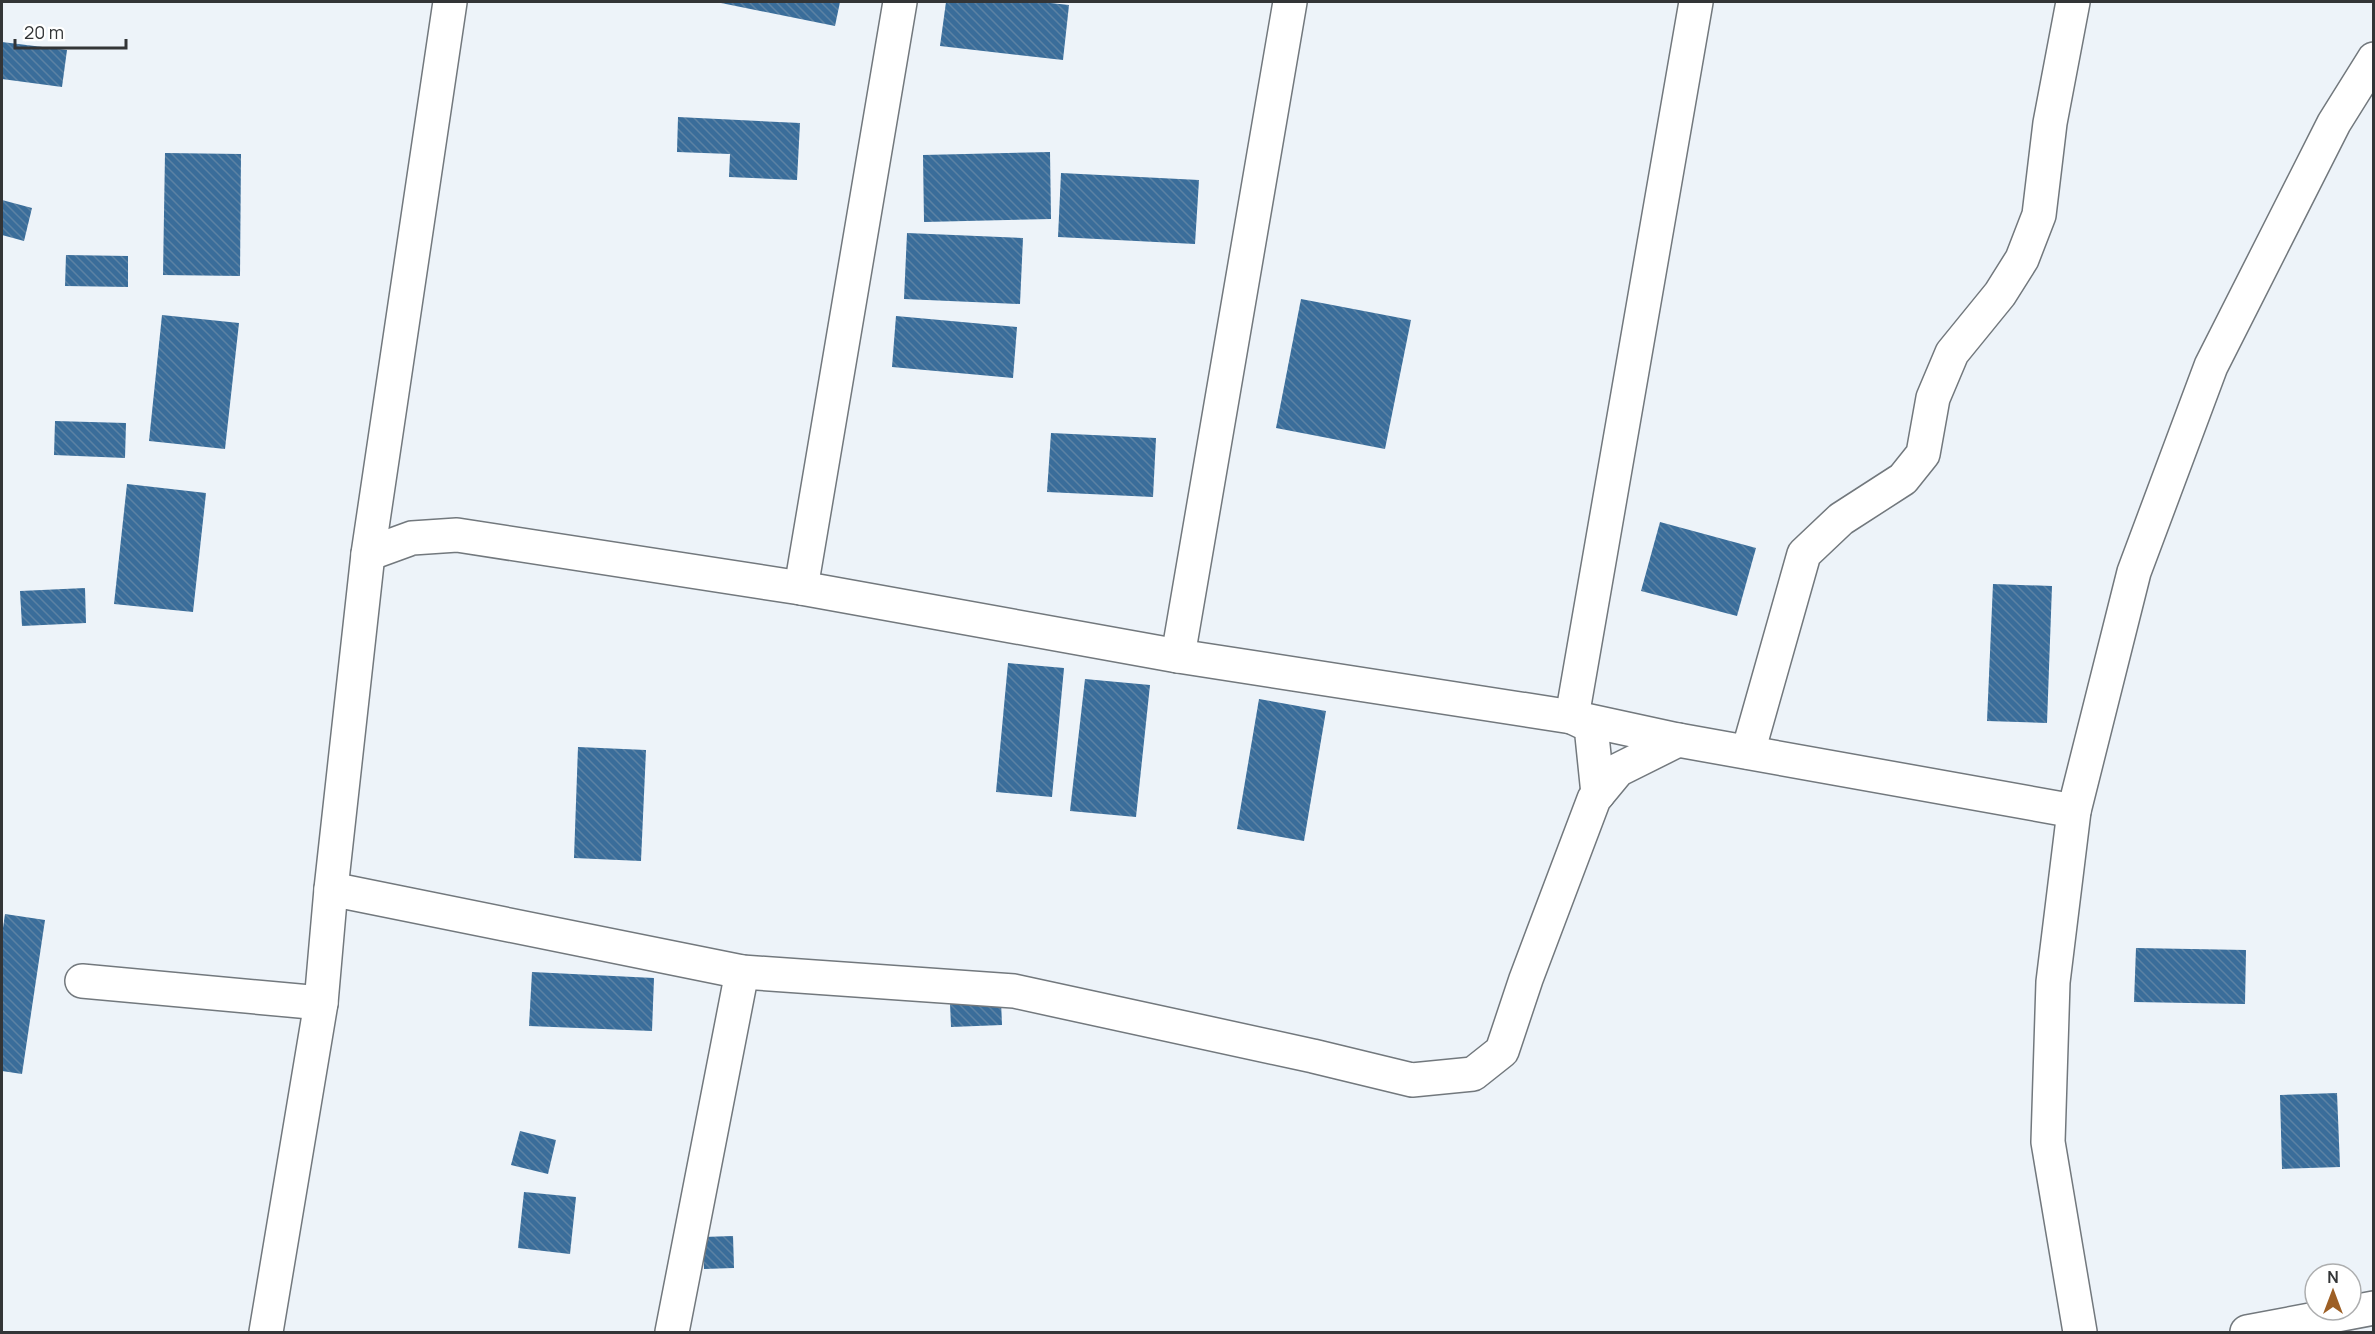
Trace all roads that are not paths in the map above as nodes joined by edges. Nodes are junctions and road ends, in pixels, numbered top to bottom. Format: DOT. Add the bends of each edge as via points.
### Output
graph roads {
  1 [pos="450,2"];
  2 [pos="900,2"];
  3 [pos="1290,2"];
  4 [pos="1696,2"];
  5 [pos="2073,2"];
  6 [pos="2373,58"];
  7 [pos="368,554"];
  8 [pos="801,588"];
  9 [pos="1178,656"];
  10 [pos="1572,717"];
  11 [pos="1678,740"];
  12 [pos="1748,752"];
  13 [pos="1598,794"];
  14 [pos="2074,811"];
  15 [pos="331,889"];
  16 [pos="742,972"];
  17 [pos="82,981"];
  18 [pos="321,1003"];
  19 [pos="2373,1308"];
  20 [pos="266,1332"];
  21 [pos="672,1332"];
  22 [pos="2080,1332"];
  23 [pos="2247,1332"];
  1 -- 7 [label="street"];
  2 -- 8 [label="street"];
  3 -- 9 [label="street"];
  4 -- 10 [label="street"];
  5 -- 12 [label="street" via="2050,123 2039,215 2022,259 2000,294 1952,353 1933,398 1923,454 1903,479 1840,519 1804,554"];
  6 -- 14 [label="street" via="2334,123 2211,366 2134,572"];
  7 -- 8 [label="street" via="412,538 457,535"];
  7 -- 15 [label="street"];
  8 -- 9 [label="street"];
  9 -- 10 [label="street"];
  10 -- 11 [label="street"];
  10 -- 13 [label="street" via="1591,726"];
  11 -- 12 [label="street"];
  11 -- 13 [label="street" via="1618,770"];
  12 -- 14 [label="street"];
  13 -- 16 [label="street" via="1502,1051 1473,1074 1412,1080 1014,991"];
  14 -- 22 [label="street" via="2053,982 2048,1142"];
  15 -- 16 [label="street"];
  15 -- 18 [label="street"];
  16 -- 21 [label="street"];
  17 -- 18 [label="street"];
  18 -- 20 [label="street"];
  19 -- 23 [label="street"];
}
